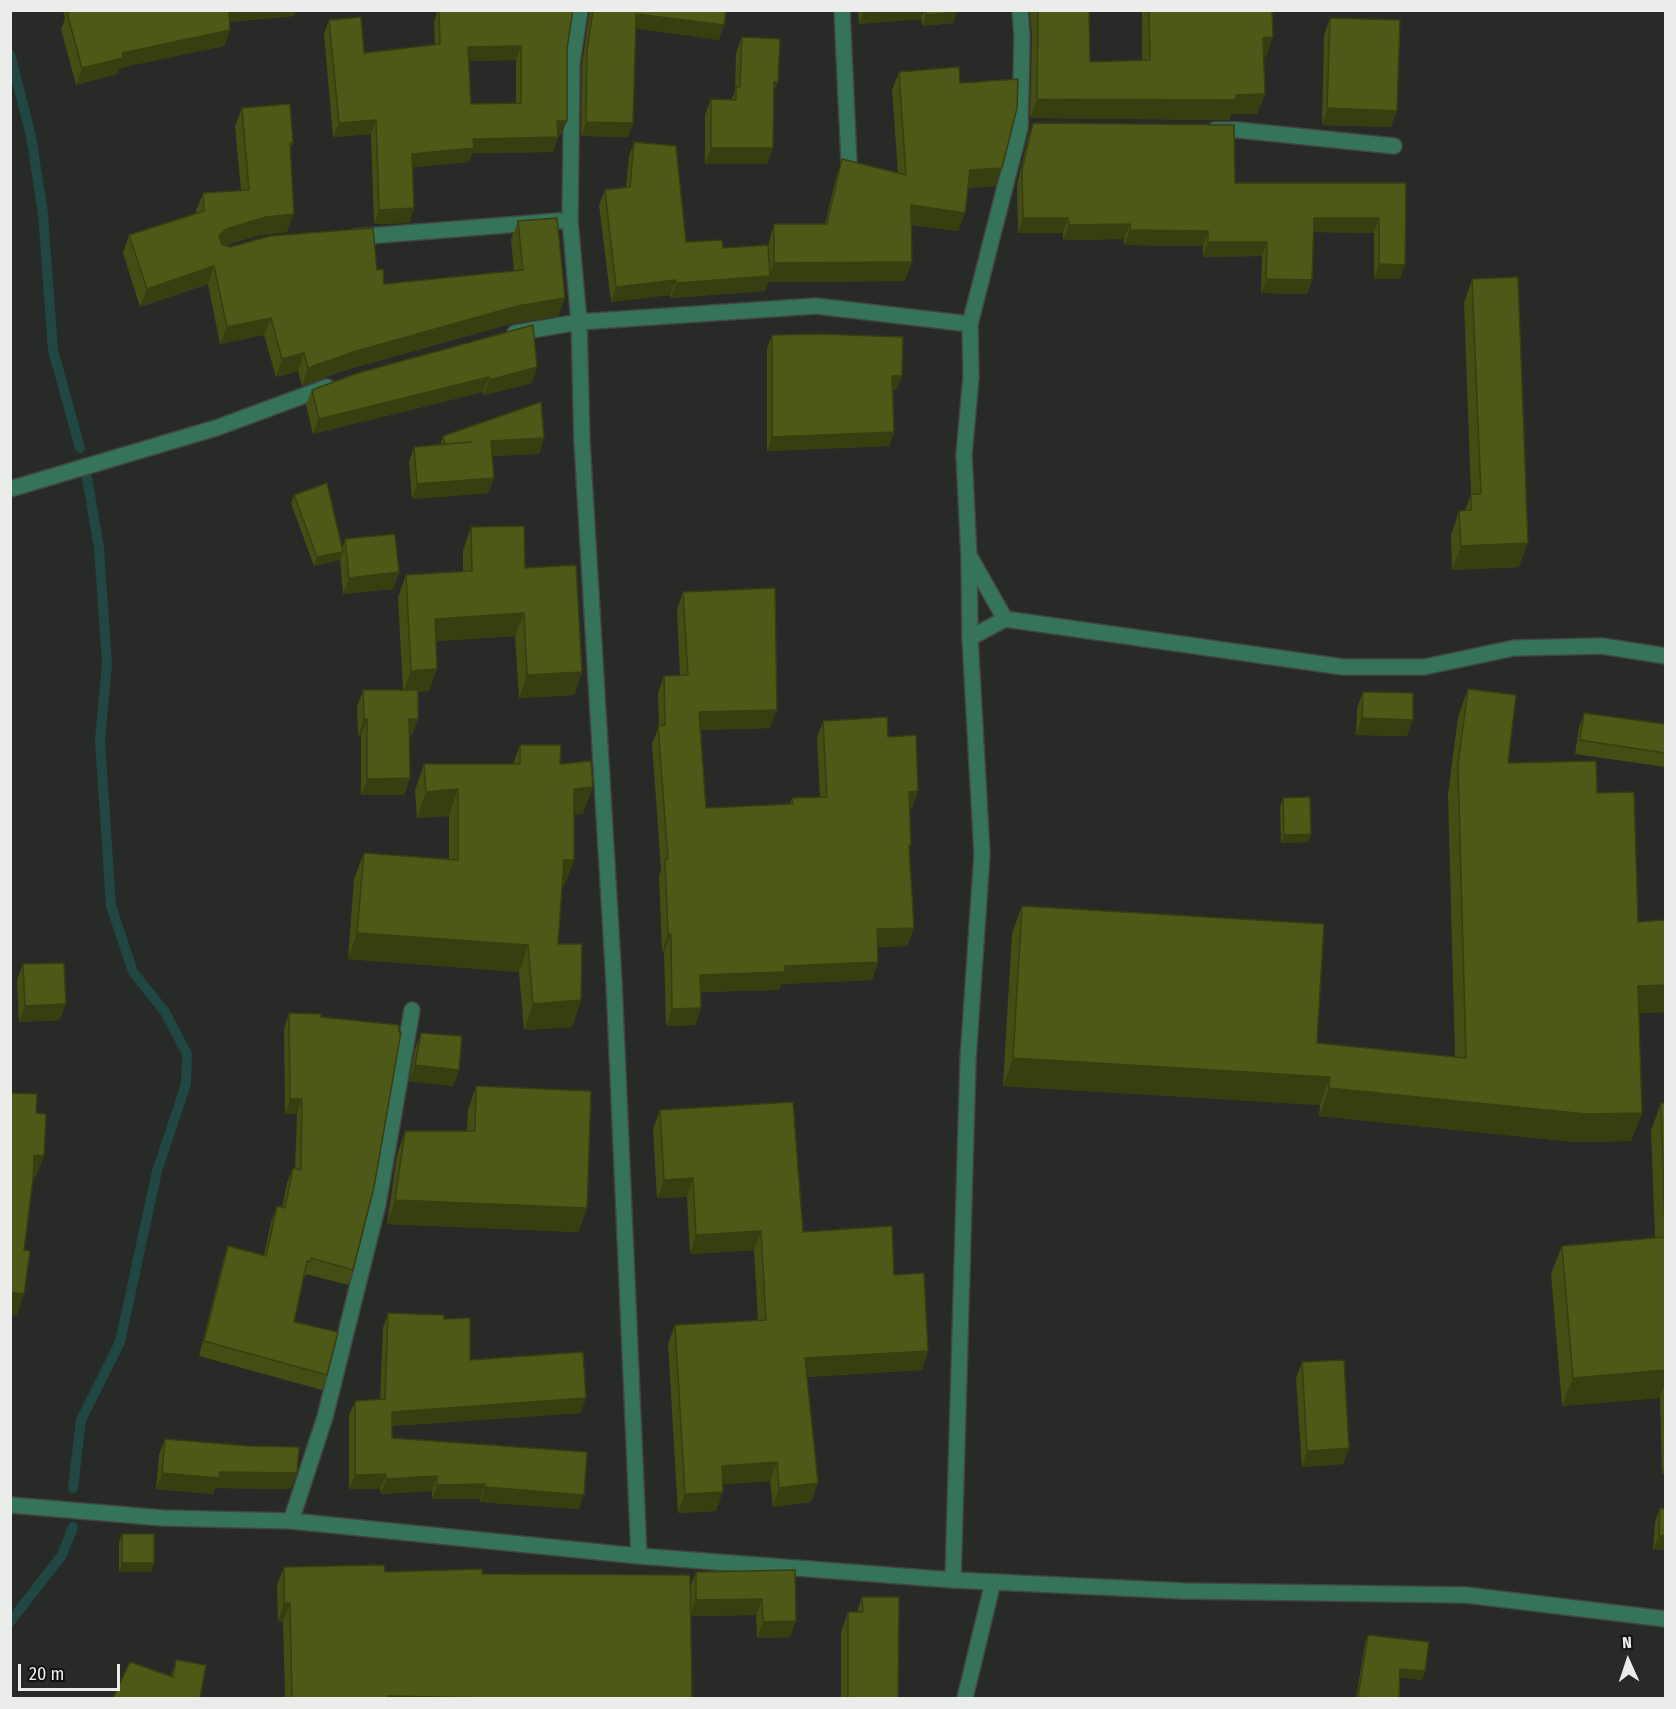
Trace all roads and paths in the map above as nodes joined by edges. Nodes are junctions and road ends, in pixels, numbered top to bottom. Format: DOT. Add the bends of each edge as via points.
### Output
graph roads {
  1 [pos="580,10"];
  2 [pos="842,10"];
  3 [pos="1020,10"];
  4 [pos="1195,129"];
  5 [pos="1394,146"];
  6 [pos="849,162"];
  7 [pos="570,220"];
  8 [pos="345,237"];
  9 [pos="579,322"];
  10 [pos="970,324"];
  11 [pos="503,336"];
  12 [pos="339,383"];
  13 [pos="10,489"];
  14 [pos="969,557"];
  15 [pos="1005,619"];
  16 [pos="970,638"];
  17 [pos="1665,656"];
  18 [pos="412,1010"];
  19 [pos="10,1505"];
  20 [pos="291,1521"];
  21 [pos="639,1556"];
  22 [pos="953,1580"];
  23 [pos="993,1582"];
  24 [pos="1665,1619"];
  25 [pos="965,1698"];
  1 -- 7 [label="street" via="572,63"];
  2 -- 6 [label="street"];
  3 -- 10 [label="street" via="1026,128"];
  4 -- 5 [label="street"];
  7 -- 8 [label="street"];
  7 -- 9 [label="street"];
  9 -- 10 [label="street" via="816,306"];
  9 -- 11 [label="street"];
  9 -- 21 [label="street"];
  10 -- 14 [label="street" via="971,377 964,455"];
  12 -- 13 [label="street" via="216,428"];
  14 -- 15 [label="street"];
  14 -- 16 [label="street"];
  15 -- 16 [label="street"];
  15 -- 17 [label="street" via="1343,667 1424,667 1514,648 1602,646"];
  16 -- 22 [label="street" via="982,854 968,1060"];
  18 -- 20 [label="street" via="378,1204 325,1417"];
  19 -- 20 [label="street" via="163,1518"];
  20 -- 21 [label="street"];
  21 -- 22 [label="street"];
  22 -- 23 [label="street"];
  23 -- 24 [label="street" via="1184,1591 1466,1595"];
  23 -- 25 [label="street"];
}
